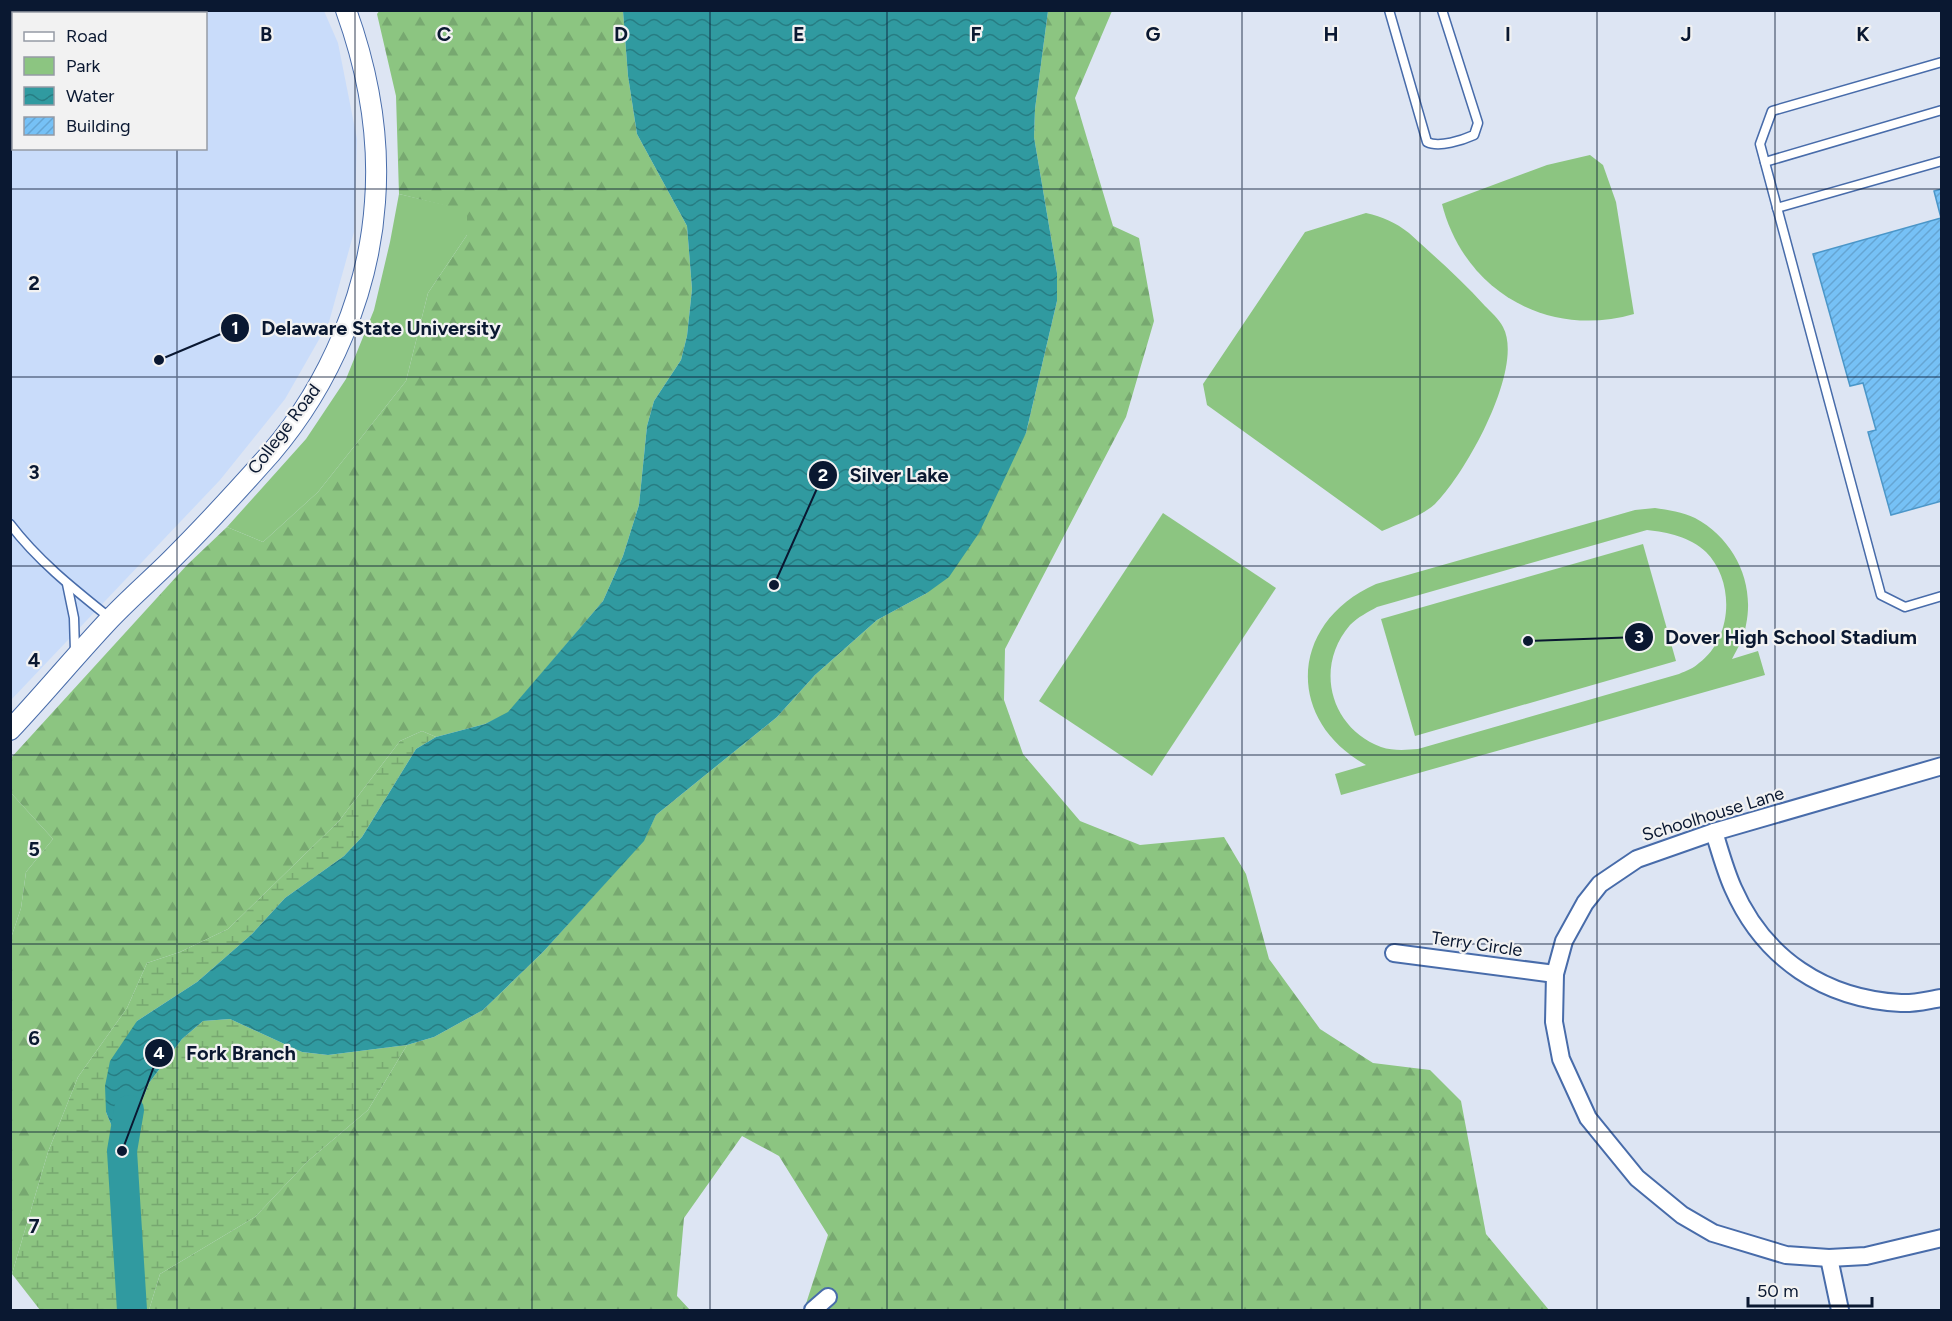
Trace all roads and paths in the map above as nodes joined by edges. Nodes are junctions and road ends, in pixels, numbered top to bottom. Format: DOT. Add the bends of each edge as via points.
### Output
graph roads {
  1 [pos="346,10"];
  2 [pos="1389,10"];
  3 [pos="1442,10"];
  4 [pos="1941,62"];
  5 [pos="1941,110"];
  6 [pos="1941,161"];
  7 [pos="1765,162"];
  8 [pos="1777,208"];
  9 [pos="10,524"];
  10 [pos="67,584"];
  11 [pos="1941,596"];
  12 [pos="110,619"];
  13 [pos="74,661"];
  14 [pos="10,730"];
  15 [pos="1941,766"];
  16 [pos="1714,832"];
  17 [pos="1394,953"];
  18 [pos="1555,974"];
  19 [pos="1941,998"];
  20 [pos="1941,1238"];
  21 [pos="1829,1258"];
  22 [pos="828,1297"];
  23 [pos="813,1311"];
  24 [pos="1840,1311"];
  1 -- 12 [label="street, College Road" via="357,40 375,133 375,202 362,277 346,326 314,392 272,451 174,557"];
  2 -- 3 [label="lane" via="1427,142 1434,145 1469,138 1478,123"];
  4 -- 7 [label="lane" via="1772,111 1760,144"];
  5 -- 7 [label="lane"];
  6 -- 8 [label="lane"];
  7 -- 8 [label="lane"];
  8 -- 11 [label="lane" via="1881,595 1905,607"];
  9 -- 10 [label="lane"];
  10 -- 12 [label="lane"];
  10 -- 13 [label="lane" via="74,618"];
  12 -- 13 [label="street, College Road"];
  13 -- 14 [label="street, College Road"];
  15 -- 16 [label="street, Schoolhouse Lane"];
  16 -- 18 [label="street, Schoolhouse Lane" via="1636,858 1600,884 1564,941"];
  16 -- 19 [label="street" via="1733,889 1755,928 1781,958 1803,974 1860,998 1903,1004"];
  17 -- 18 [label="street, Terry Circle"];
  18 -- 21 [label="street, Schoolhouse Lane" via="1554,1022 1561,1059 1588,1118 1637,1178 1682,1215 1713,1233 1786,1255"];
  20 -- 21 [label="street, Schoolhouse Lane" via="1866,1256"];
  21 -- 24 [label="street"];
  22 -- 23 [label="street"];
}
